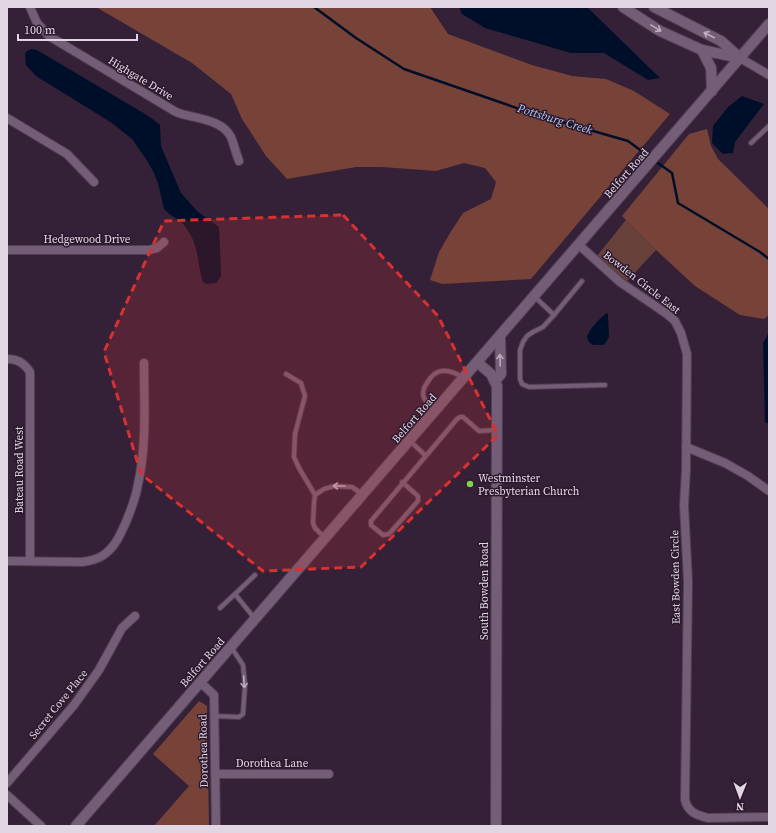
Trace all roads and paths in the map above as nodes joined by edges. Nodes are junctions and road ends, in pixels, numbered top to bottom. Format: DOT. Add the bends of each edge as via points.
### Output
graph roads {
  1 [pos="30,7"];
  2 [pos="623,7"];
  3 [pos="654,7"];
  4 [pos="769,24"];
  5 [pos="702,50"];
  6 [pos="740,58"];
  7 [pos="769,75"];
  8 [pos="712,91"];
  9 [pos="7,118"];
  10 [pos="769,126"];
  11 [pos="751,144"];
  12 [pos="239,161"];
  13 [pos="94,182"];
  14 [pos="164,242"];
  15 [pos="579,245"];
  16 [pos="7,250"];
  17 [pos="582,281"];
  18 [pos="535,297"];
  19 [pos="554,315"];
  20 [pos="500,337"];
  21 [pos="684,342"];
  22 [pos="7,359"];
  23 [pos="144,363"];
  24 [pos="478,363"];
  25 [pos="287,375"];
  26 [pos="464,378"];
  27 [pos="495,381"];
  28 [pos="605,385"];
  29 [pos="437,409"];
  30 [pos="497,430"];
  31 [pos="410,441"];
  32 [pos="686,447"];
  33 [pos="425,455"];
  34 [pos="402,482"];
  35 [pos="769,491"];
  36 [pos="315,495"];
  37 [pos="363,495"];
  38 [pos="325,538"];
  39 [pos="7,561"];
  40 [pos="30,561"];
  41 [pos="255,575"];
  42 [pos="235,594"];
  43 [pos="220,608"];
  44 [pos="135,616"];
  45 [pos="255,619"];
  46 [pos="231,647"];
  47 [pos="200,682"];
  48 [pos="214,716"];
  49 [pos="215,774"];
  50 [pos="329,774"];
  51 [pos="7,782"];
  52 [pos="7,795"];
  53 [pos="769,818"];
  54 [pos="42,826"];
  55 [pos="76,826"];
  56 [pos="216,826"];
  57 [pos="496,826"];
  1 -- 12 [label="street, Highgate Drive" via="37,23 49,36 176,112 225,129 231,137"];
  2 -- 5 [label="main road, one-way" via="660,31"];
  6 -- 3 [label="main road, one-way" via="722,41"];
  4 -- 6 [label="main road, Belfort Road"];
  5 -- 6 [label="main road"];
  5 -- 8 [label="main road" via="711,68"];
  6 -- 7 [label="street"];
  6 -- 8 [label="main road, Belfort Road"];
  8 -- 15 [label="main road, Belfort Road"];
  9 -- 13 [label="street" via="67,154"];
  10 -- 11 [label="lane"];
  14 -- 16 [label="street, Hedgewood Drive" via="149,250"];
  15 -- 18 [label="main road, Belfort Road"];
  15 -- 21 [label="street, Bowden Circle East" via="620,282 675,321"];
  17 -- 19 [label="lane"];
  18 -- 19 [label="lane"];
  18 -- 20 [label="main road, Belfort Road"];
  19 -- 28 [label="lane" via="543,328 526,336 523,342 520,350 522,384 529,387"];
  20 -- 24 [label="main road, Belfort Road"];
  27 -- 20 [label="main road, one-way" via="501,374"];
  21 -- 32 [label="street, East Bowden Circle" via="687,354"];
  22 -- 40 [label="street, Bateau Road West" via="20,361 30,372"];
  23 -- 40 [label="street" via="143,441 138,485 120,536 108,552 94,560"];
  24 -- 26 [label="main road, Belfort Road"];
  24 -- 27 [label="main road"];
  25 -- 36 [label="lane" via="301,383 306,396 295,434 294,457"];
  26 -- 29 [label="main road, Belfort Road"];
  26 -- 29 [label="lane" via="447,371 431,376 424,387 424,395 425,400"];
  27 -- 30 [label="main road, South Bowden Road"];
  29 -- 31 [label="main road, Belfort Road"];
  30 -- 33 [label="lane" via="479,431 460,417"];
  30 -- 57 [label="main road, South Bowden Road"];
  31 -- 33 [label="lane"];
  31 -- 37 [label="main road, Belfort Road"];
  32 -- 35 [label="street" via="724,463"];
  32 -- 53 [label="street, East Bowden Circle" via="684,505 688,581 685,800 690,811 708,818"];
  33 -- 34 [label="lane"];
  34 -- 34 [label="lane" via="371,521 371,525 383,535 389,534 418,501 418,496"];
  37 -- 36 [label="lane, one-way" via="352,487 334,486"];
  36 -- 38 [label="lane" via="313,523"];
  37 -- 38 [label="main road, Belfort Road"];
  38 -- 45 [label="main road, Belfort Road"];
  39 -- 40 [label="street"];
  41 -- 42 [label="lane"];
  42 -- 43 [label="lane"];
  42 -- 45 [label="lane"];
  44 -- 51 [label="street, Secret Cove Place" via="122,628 99,670 74,705"];
  45 -- 46 [label="main road, Belfort Road"];
  46 -- 47 [label="main road, Belfort Road"];
  46 -- 48 [label="lane, one-way" via="243,665 243,714 239,717"];
  47 -- 48 [label="street, Dorothea Road" via="214,694"];
  47 -- 55 [label="main road, Belfort Road"];
  48 -- 49 [label="street, Dorothea Road"];
  49 -- 50 [label="street, Dorothea Lane"];
  49 -- 56 [label="street, Dorothea Road"];
  52 -- 54 [label="street"];
}
